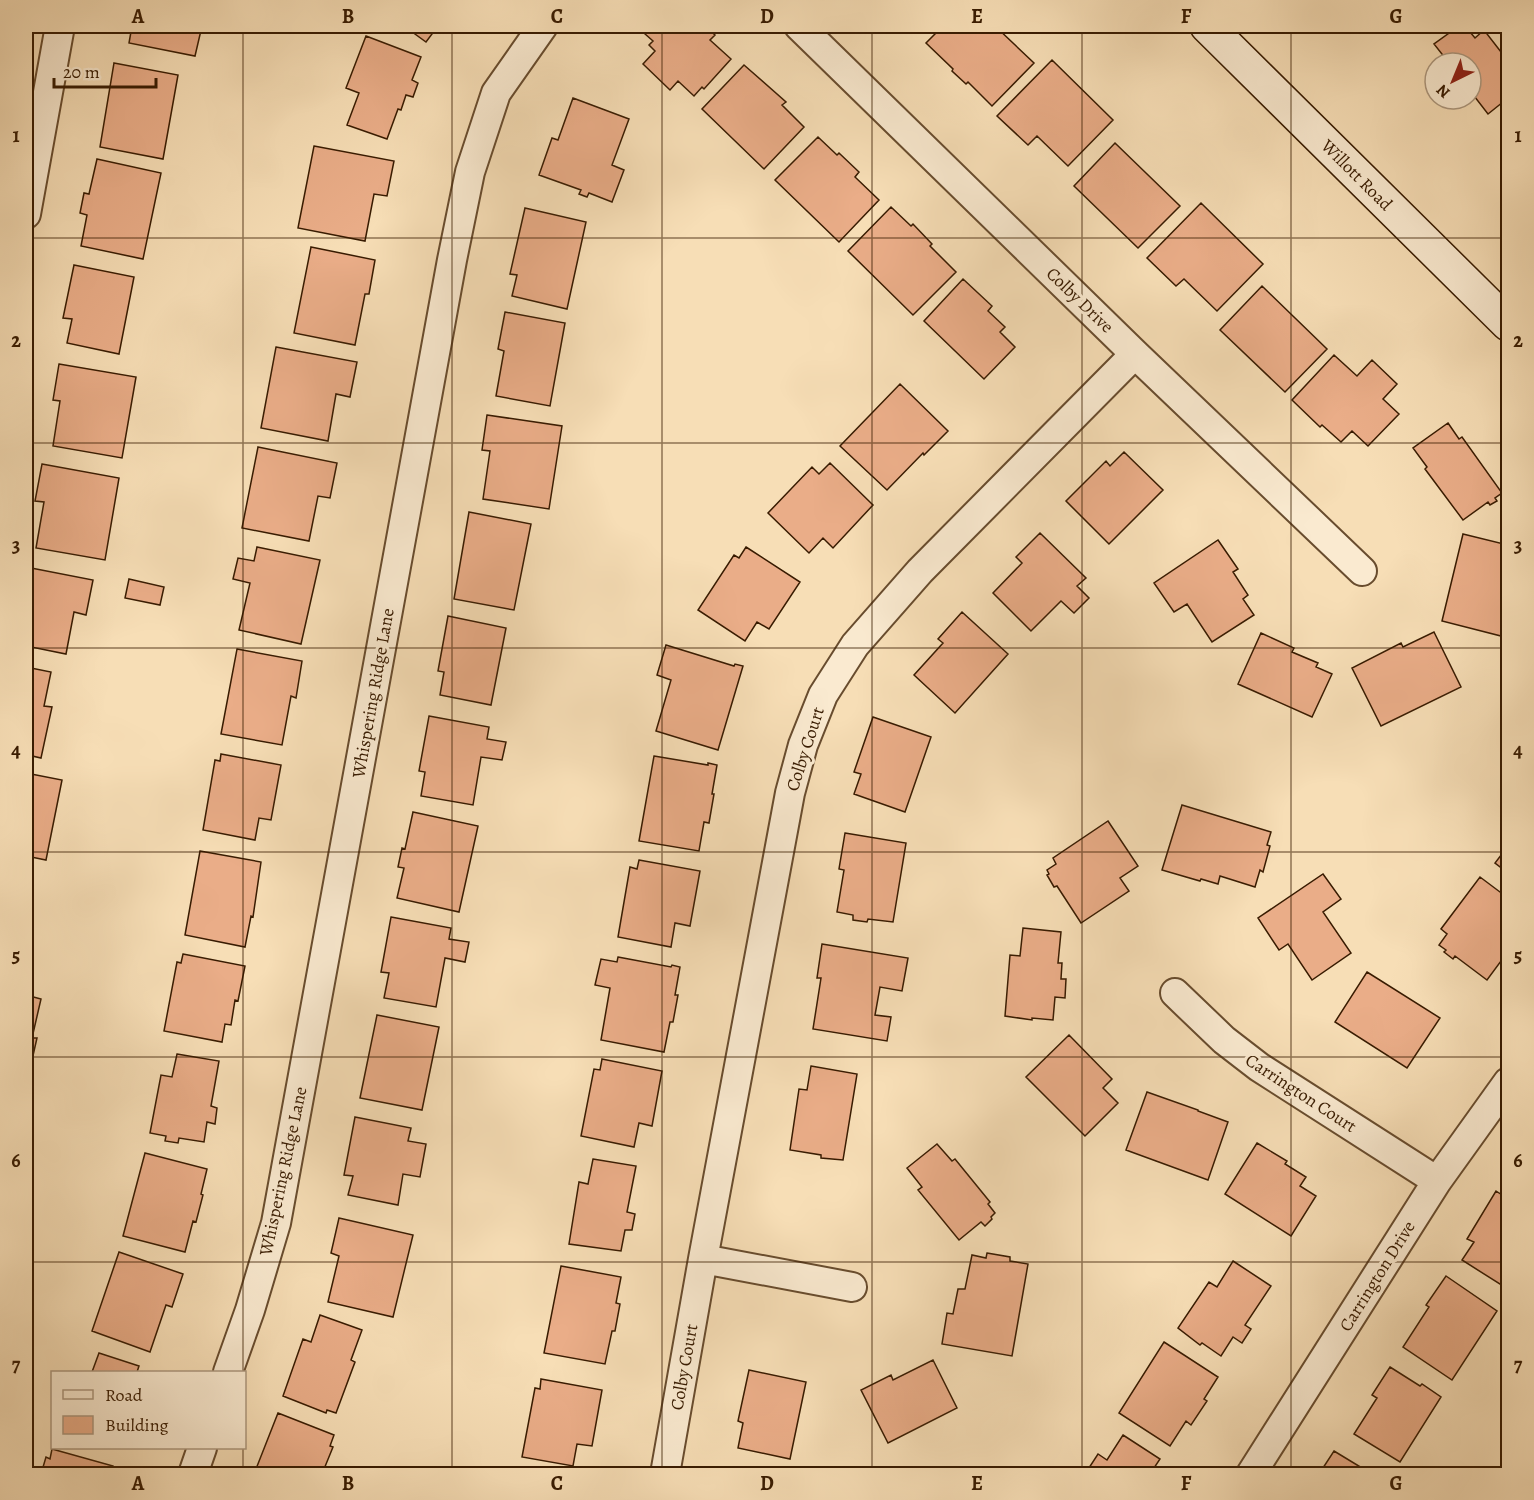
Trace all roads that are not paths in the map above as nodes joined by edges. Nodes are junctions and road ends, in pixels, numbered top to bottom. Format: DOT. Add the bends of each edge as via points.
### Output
graph roads {
  1 [pos="60,26"];
  2 [pos="543,26"];
  3 [pos="799,26"];
  4 [pos="1207,26"];
  5 [pos="26,214"];
  6 [pos="1509,324"];
  7 [pos="1135,354"];
  8 [pos="1362,571"];
  9 [pos="1175,993"];
  10 [pos="1509,1082"];
  11 [pos="1437,1181"];
  12 [pos="703,1259"];
  13 [pos="852,1287"];
  14 [pos="228,1371"];
  15 [pos="201,1449"];
  16 [pos="193,1474"];
  17 [pos="665,1474"];
  18 [pos="1251,1474"];
  1 -- 5 [label="street"];
  2 -- 14 [label="street, Whispering Ridge Lane" via="496,93 470,172 276,1223"];
  3 -- 7 [label="street, Colby Drive"];
  4 -- 6 [label="main road, Willott Road"];
  7 -- 8 [label="street, Colby Drive"];
  7 -- 12 [label="street, Colby Court" via="920,571 855,645 823,695 790,793"];
  9 -- 11 [label="street, Carrington Court" via="1258,1067"];
  10 -- 11 [label="street, Carrington Drive"];
  11 -- 18 [label="street, Carrington Drive"];
  12 -- 13 [label="street"];
  12 -- 17 [label="street, Colby Court"];
  15 -- 16 [label="street"];
}
